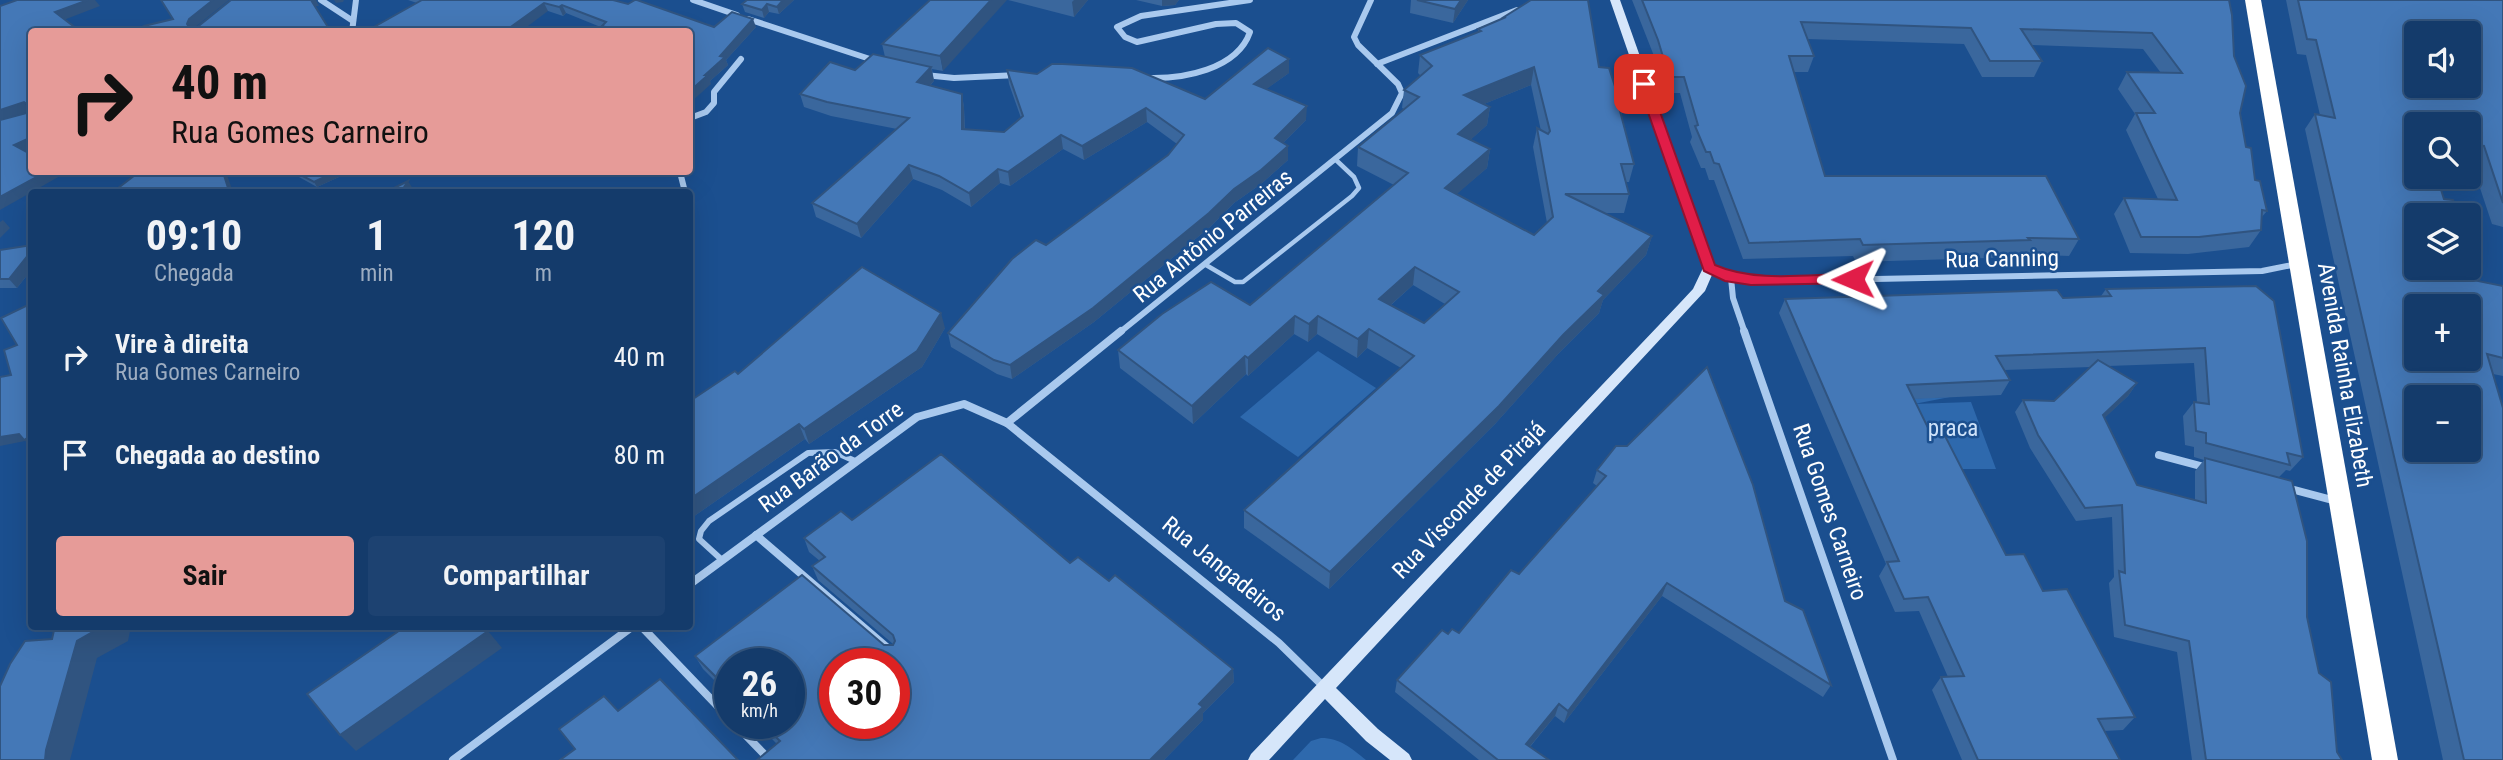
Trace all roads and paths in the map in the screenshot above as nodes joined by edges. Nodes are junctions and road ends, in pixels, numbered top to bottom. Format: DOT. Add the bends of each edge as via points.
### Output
graph roads {
  1 [pos="321,0"];
  2 [pos="356,0"];
  3 [pos="693,0"];
  4 [pos="1250,0"];
  5 [pos="1371,0"];
  6 [pos="1615,0"];
  7 [pos="2253,0"];
  8 [pos="1531,5"];
  9 [pos="353,21"];
  10 [pos="353,28"];
  11 [pos="741,59"];
  12 [pos="887,64"];
  13 [pos="1377,64"];
  14 [pos="912,71"];
  15 [pos="1030,74"];
  16 [pos="1139,78"];
  17 [pos="693,117"];
  18 [pos="1336,160"];
  19 [pos="2298,264"];
  20 [pos="1206,265"];
  21 [pos="1709,268"];
  22 [pos="1731,278"];
  23 [pos="1007,423"];
  24 [pos="2159,455"];
  25 [pos="855,461"];
  26 [pos="2224,472"];
  27 [pos="2276,485"];
  28 [pos="2340,502"];
  29 [pos="756,535"];
  30 [pos="722,560"];
  31 [pos="693,582"];
  32 [pos="628,630"];
  33 [pos="645,630"];
  34 [pos="887,648"];
  35 [pos="1324,687"];
  36 [pos="714,702"];
  37 [pos="750,739"];
  38 [pos="765,755"];
  39 [pos="453,760"];
  40 [pos="1257,760"];
  41 [pos="1403,760"];
  42 [pos="1893,760"];
  43 [pos="2385,760"];
  1 -- 9 [label="street"];
  2 -- 9 [label="street"];
  3 -- 12 [label="street"];
  4 -- 16 [label="street" via="1121,22 1117,27 1121,34 1137,42 1216,24 1236,23 1250,32 1248,40 1209,70 1189,76"];
  5 -- 13 [label="street" via="1354,37"];
  6 -- 21 [label="main road"];
  7 -- 19 [label="highway, Avenida Rainha Elizabeth"];
  8 -- 13 [label="street"];
  9 -- 10 [label="street"];
  11 -- 17 [label="street" via="714,92 706,112"];
  13 -- 18 [label="street, Rua Antônio Parreiras" via="1398,84 1402,93 1399,103"];
  14 -- 15 [label="street" via="954,78"];
  18 -- 20 [label="street, Rua Antônio Parreiras"];
  18 -- 20 [label="lane" via="1359,188 1352,197 1243,282"];
  19 -- 22 [label="street, Rua Canning" via="2262,271 1772,281"];
  19 -- 28 [label="highway, Avenida Rainha Elizabeth"];
  20 -- 23 [label="street, Rua Antônio Parreiras"];
  21 -- 22 [label="street, Rua Canning"];
  21 -- 35 [label="main road, Rua Visconde de Pirajá" via="1684,307"];
  22 -- 42 [label="street, Rua Gomes Carneiro" via="1734,298"];
  23 -- 25 [label="street, Rua Barão da Torre" via="964,404 943,409 917,417"];
  23 -- 35 [label="street, Rua Jangadeiros" via="1279,643"];
  24 -- 26 [label="street"];
  25 -- 29 [label="street, Rua Barão da Torre"];
  25 -- 30 [label="lane" via="835,452 808,453 709,521 699,539"];
  27 -- 28 [label="street"];
  28 -- 43 [label="highway, Avenida Rainha Elizabeth"];
  29 -- 30 [label="street, Rua Barão da Torre"];
  29 -- 34 [label="street"];
  30 -- 31 [label="street, Rua Barão da Torre"];
  32 -- 39 [label="street"];
  33 -- 36 [label="street"];
  35 -- 40 [label="main road, Rua Visconde de Pirajá"];
  35 -- 41 [label="main road, Rua Jangadeiros"];
  37 -- 38 [label="street"];
}
